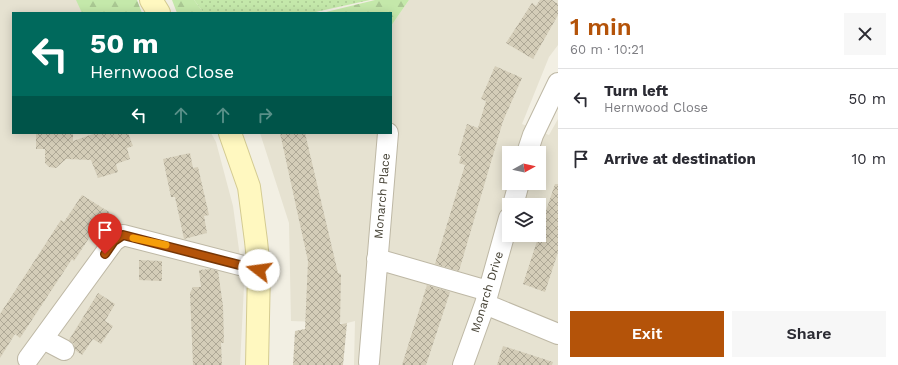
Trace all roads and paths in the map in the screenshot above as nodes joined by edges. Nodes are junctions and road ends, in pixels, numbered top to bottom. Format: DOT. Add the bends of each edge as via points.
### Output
graph roads {
  1 [pos="151,0"];
  2 [pos="158,12"];
  3 [pos="557,88"];
  4 [pos="230,134"];
  5 [pos="388,134"];
  6 [pos="530,146"];
  7 [pos="502,242"];
  8 [pos="377,259"];
  9 [pos="259,270"];
  10 [pos="486,298"];
  11 [pos="558,334"];
  12 [pos="43,339"];
  13 [pos="64,350"];
  14 [pos="28,359"];
  15 [pos="369,362"];
  16 [pos="257,365"];
  17 [pos="463,365"];
  1 -- 2 [label="main road"];
  3 -- 6 [label="street"];
  4 -- 9 [label="main road" via="249,187"];
  5 -- 8 [label="street, Monarch Place"];
  7 -- 10 [label="street, Monarch Drive"];
  8 -- 10 [label="street"];
  8 -- 15 [label="street, Monarch Place"];
  9 -- 12 [label="street" via="123,235 114,241"];
  9 -- 16 [label="main road"];
  10 -- 11 [label="street"];
  10 -- 17 [label="street, Monarch Drive"];
  12 -- 13 [label="street"];
  12 -- 14 [label="street"];
}
